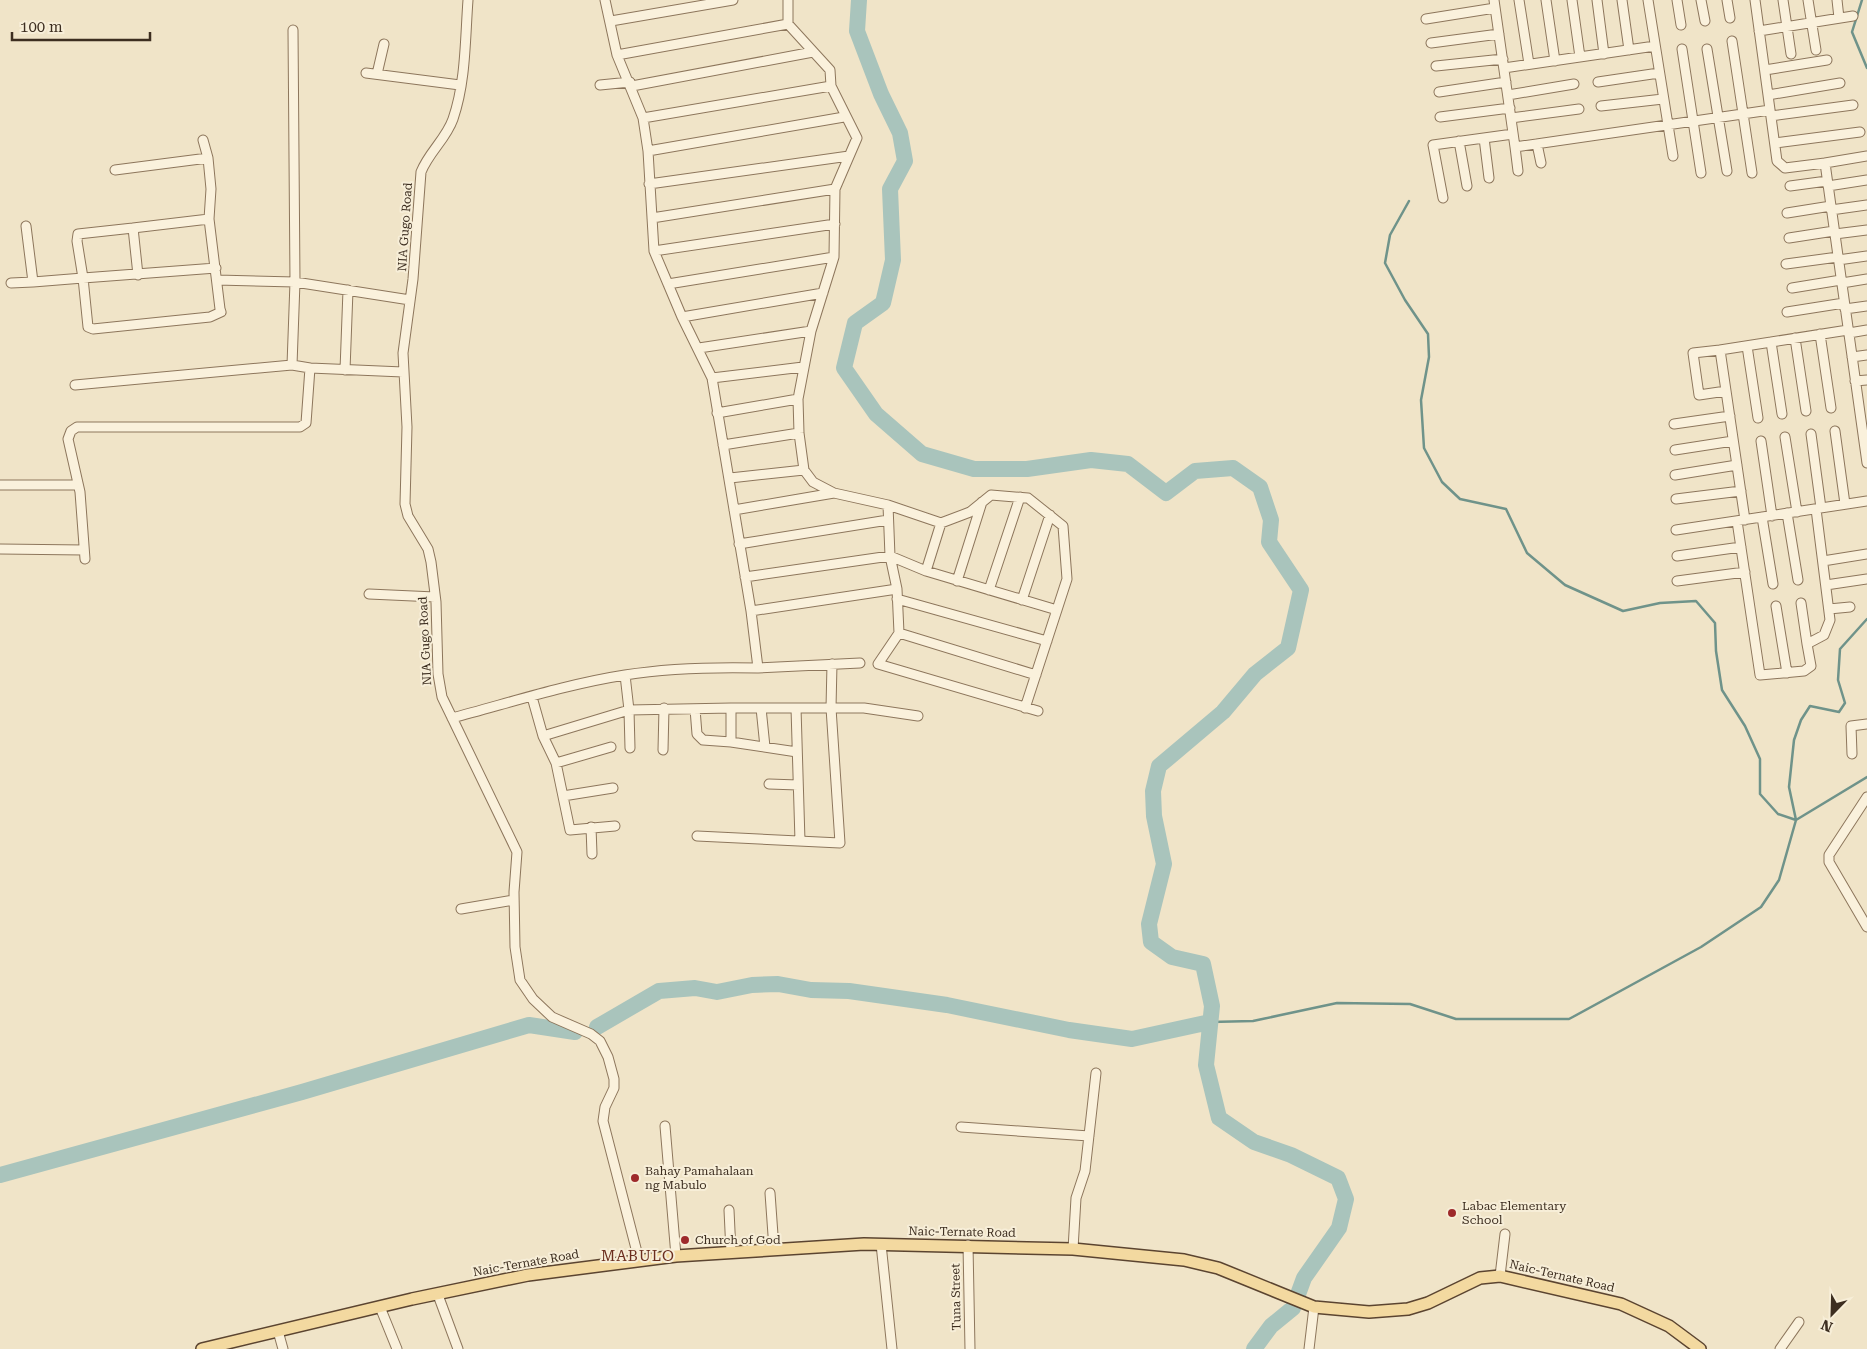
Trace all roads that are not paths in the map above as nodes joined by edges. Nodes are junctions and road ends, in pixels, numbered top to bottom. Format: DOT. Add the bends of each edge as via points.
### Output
graph roads {
  1 [pos="468,0"];
  2 [pos="605,0"];
  3 [pos="733,0"];
  4 [pos="788,0"];
  5 [pos="1519,0"];
  6 [pos="1546,0"];
  7 [pos="1572,0"];
  8 [pos="1597,0"];
  9 [pos="1622,0"];
  10 [pos="1648,0"];
  11 [pos="1677,0"];
  12 [pos="1701,0"];
  13 [pos="1727,0"];
  14 [pos="1755,0"];
  15 [pos="1783,0"];
  16 [pos="1808,0"];
  17 [pos="1837,0"];
  18 [pos="1495,4"];
  19 [pos="1853,16"];
  20 [pos="1426,18"];
  21 [pos="1730,18"];
  22 [pos="1839,18"];
  23 [pos="610,21"];
  24 [pos="1705,22"];
  25 [pos="1811,23"];
  26 [pos="788,24"];
  27 [pos="1681,25"];
  28 [pos="1786,27"];
  29 [pos="292,30"];
  30 [pos="1759,31"];
  31 [pos="1499,34"];
  32 [pos="1732,41"];
  33 [pos="1431,43"];
  34 [pos="384,44"];
  35 [pos="1655,46"];
  36 [pos="1682,49"];
  37 [pos="1707,49"];
  38 [pos="1629,50"];
  39 [pos="1816,50"];
  40 [pos="813,52"];
  41 [pos="1604,54"];
  42 [pos="1791,54"];
  43 [pos="617,55"];
  44 [pos="1580,57"];
  45 [pos="1827,60"];
  46 [pos="1555,61"];
  47 [pos="1503,63"];
  48 [pos="1529,64"];
  49 [pos="1436,66"];
  50 [pos="1765,70"];
  51 [pos="366,73"];
  52 [pos="1659,73"];
  53 [pos="377,74"];
  54 [pos="1506,82"];
  55 [pos="1598,82"];
  56 [pos="1840,83"];
  57 [pos="631,84"];
  58 [pos="1574,84"];
  59 [pos="460,85"];
  60 [pos="600,85"];
  61 [pos="831,86"];
  62 [pos="1439,92"];
  63 [pos="1508,95"];
  64 [pos="1768,95"];
  65 [pos="1663,99"];
  66 [pos="1853,105"];
  67 [pos="1601,106"];
  68 [pos="1579,109"];
  69 [pos="1510,113"];
  70 [pos="1771,113"];
  71 [pos="1742,114"];
  72 [pos="844,117"];
  73 [pos="1440,117"];
  74 [pos="644,118"];
  75 [pos="1717,118"];
  76 [pos="1693,121"];
  77 [pos="1667,125"];
  78 [pos="1860,132"];
  79 [pos="1513,134"];
  80 [pos="1484,138"];
  81 [pos="203,140"];
  82 [pos="1459,141"];
  83 [pos="1775,143"];
  84 [pos="1537,144"];
  85 [pos="1515,147"];
  86 [pos="648,151"];
  87 [pos="849,156"];
  88 [pos="1673,156"];
  89 [pos="1867,156"];
  90 [pos="208,158"];
  91 [pos="1825,163"];
  92 [pos="1541,164"];
  93 [pos="114,170"];
  94 [pos="1518,171"];
  95 [pos="1726,171"];
  96 [pos="1752,172"];
  97 [pos="1701,173"];
  98 [pos="1489,178"];
  99 [pos="1867,180"];
  100 [pos="1828,183"];
  101 [pos="649,184"];
  102 [pos="1467,186"];
  103 [pos="1790,186"];
  104 [pos="835,189"];
  105 [pos="1443,198"];
  106 [pos="1867,205"];
  107 [pos="1831,208"];
  108 [pos="1787,213"];
  109 [pos="652,218"];
  110 [pos="209,219"];
  111 [pos="835,224"];
  112 [pos="26,226"];
  113 [pos="134,228"];
  114 [pos="1867,230"];
  115 [pos="1834,232"];
  116 [pos="1789,238"];
  117 [pos="654,251"];
  118 [pos="1867,256"];
  119 [pos="834,258"];
  120 [pos="1838,258"];
  121 [pos="1786,264"];
  122 [pos="216,268"];
  123 [pos="138,276"];
  124 [pos="83,278"];
  125 [pos="1867,279"];
  126 [pos="217,280"];
  127 [pos="1841,281"];
  128 [pos="33,282"];
  129 [pos="296,282"];
  130 [pos="11,283"];
  131 [pos="668,284"];
  132 [pos="1792,288"];
  133 [pos="348,290"];
  134 [pos="823,293"];
  135 [pos="410,300"];
  136 [pos="1845,306"];
  137 [pos="1867,306"];
  138 [pos="1787,312"];
  139 [pos="682,317"];
  140 [pos="1867,330"];
  141 [pos="811,331"];
  142 [pos="1848,331"];
  143 [pos="1820,334"];
  144 [pos="1795,338"];
  145 [pos="1772,342"];
  146 [pos="1746,346"];
  147 [pos="699,348"];
  148 [pos="1720,350"];
  149 [pos="1867,355"];
  150 [pos="1852,357"];
  151 [pos="292,365"];
  152 [pos="310,368"];
  153 [pos="803,368"];
  154 [pos="345,370"];
  155 [pos="403,372"];
  156 [pos="712,378"];
  157 [pos="1867,380"];
  158 [pos="1856,381"];
  159 [pos="76,384"];
  160 [pos="1726,391"];
  161 [pos="798,399"];
  162 [pos="1863,406"];
  163 [pos="1831,408"];
  164 [pos="1806,410"];
  165 [pos="717,412"];
  166 [pos="1782,414"];
  167 [pos="1730,416"];
  168 [pos="1758,418"];
  169 [pos="1674,424"];
  170 [pos="1834,431"];
  171 [pos="1865,431"];
  172 [pos="799,433"];
  173 [pos="1810,434"];
  174 [pos="1785,437"];
  175 [pos="1733,441"];
  176 [pos="1761,441"];
  177 [pos="723,445"];
  178 [pos="1674,450"];
  179 [pos="1867,457"];
  180 [pos="1737,465"];
  181 [pos="804,470"];
  182 [pos="1675,475"];
  183 [pos="730,478"];
  184 [pos="0,485"];
  185 [pos="78,485"];
  186 [pos="1741,491"];
  187 [pos="834,493"];
  188 [pos="1020,497"];
  189 [pos="1676,499"];
  190 [pos="1867,501"];
  191 [pos="982,502"];
  192 [pos="1845,504"];
  193 [pos="888,505"];
  194 [pos="1818,508"];
  195 [pos="734,510"];
  196 [pos="1797,512"];
  197 [pos="1787,513"];
  198 [pos="1050,515"];
  199 [pos="1767,516"];
  200 [pos="888,520"];
  201 [pos="1741,520"];
  202 [pos="941,523"];
  203 [pos="1676,530"];
  204 [pos="739,544"];
  205 [pos="1741,547"];
  206 [pos="0,549"];
  207 [pos="1867,554"];
  208 [pos="890,556"];
  209 [pos="1677,556"];
  210 [pos="1822,561"];
  211 [pos="926,572"];
  212 [pos="1745,572"];
  213 [pos="744,578"];
  214 [pos="1867,579"];
  215 [pos="1798,580"];
  216 [pos="957,581"];
  217 [pos="1677,581"];
  218 [pos="1773,584"];
  219 [pos="1826,585"];
  220 [pos="897,589"];
  221 [pos="989,590"];
  222 [pos="369,594"];
  223 [pos="435,597"];
  224 [pos="897,599"];
  225 [pos="1022,600"];
  226 [pos="1802,602"];
  227 [pos="1776,606"];
  228 [pos="1850,607"];
  229 [pos="1829,609"];
  230 [pos="1057,610"];
  231 [pos="751,611"];
  232 [pos="899,633"];
  233 [pos="1047,641"];
  234 [pos="1807,644"];
  235 [pos="860,663"];
  236 [pos="832,664"];
  237 [pos="758,668"];
  238 [pos="1787,672"];
  239 [pos="625,675"];
  240 [pos="1036,675"];
  241 [pos="532,697"];
  242 [pos="664,708"];
  243 [pos="731,708"];
  244 [pos="761,708"];
  245 [pos="796,708"];
  246 [pos="831,708"];
  247 [pos="1025,708"];
  248 [pos="695,709"];
  249 [pos="629,710"];
  250 [pos="1038,711"];
  251 [pos="918,716"];
  252 [pos="452,718"];
  253 [pos="1867,724"];
  254 [pos="543,736"];
  255 [pos="731,742"];
  256 [pos="612,747"];
  257 [pos="764,747"];
  258 [pos="630,748"];
  259 [pos="663,750"];
  260 [pos="797,752"];
  261 [pos="1852,754"];
  262 [pos="556,763"];
  263 [pos="769,784"];
  264 [pos="798,785"];
  265 [pos="613,788"];
  266 [pos="563,796"];
  267 [pos="1867,797"];
  268 [pos="616,826"];
  269 [pos="591,828"];
  270 [pos="697,836"];
  271 [pos="800,841"];
  272 [pos="592,854"];
  273 [pos="514,900"];
  274 [pos="461,910"];
  275 [pos="1867,927"];
  276 [pos="1096,1073"];
  277 [pos="665,1126"];
  278 [pos="962,1127"];
  279 [pos="1089,1136"];
  280 [pos="770,1193"];
  281 [pos="728,1210"];
  282 [pos="1505,1234"];
  283 [pos="881,1244"];
  284 [pos="968,1245"];
  285 [pos="774,1249"];
  286 [pos="1073,1249"];
  287 [pos="731,1252"];
  288 [pos="676,1256"];
  289 [pos="639,1260"];
  290 [pos="1500,1276"];
  291 [pos="438,1295"];
  292 [pos="380,1307"];
  293 [pos="1314,1307"];
  294 [pos="1799,1322"];
  295 [pos="278,1331"];
  296 [pos="203,1349"];
  297 [pos="283,1349"];
  298 [pos="397,1349"];
  299 [pos="458,1349"];
  300 [pos="892,1349"];
  301 [pos="970,1349"];
  302 [pos="1309,1349"];
  303 [pos="1700,1349"];
  304 [pos="1780,1349"];
  1 -- 59 [label="street, NIA Gugo Road" via="466,50"];
  2 -- 23 [label="street"];
  3 -- 23 [label="street"];
  4 -- 26 [label="street"];
  5 -- 48 [label="street"];
  6 -- 46 [label="street"];
  7 -- 44 [label="street"];
  8 -- 41 [label="street"];
  9 -- 38 [label="street"];
  10 -- 35 [label="street"];
  11 -- 27 [label="street"];
  12 -- 24 [label="street"];
  13 -- 21 [label="street"];
  14 -- 30 [label="street"];
  15 -- 28 [label="street"];
  16 -- 25 [label="street"];
  17 -- 22 [label="street"];
  18 -- 20 [label="street"];
  18 -- 31 [label="street"];
  19 -- 22 [label="street"];
  22 -- 25 [label="street"];
  23 -- 43 [label="street"];
  25 -- 28 [label="street"];
  25 -- 39 [label="street"];
  26 -- 40 [label="street"];
  26 -- 43 [label="street"];
  28 -- 30 [label="street"];
  28 -- 42 [label="street"];
  29 -- 129 [label="street"];
  30 -- 50 [label="street"];
  31 -- 33 [label="street"];
  31 -- 47 [label="street"];
  32 -- 71 [label="street"];
  34 -- 53 [label="street"];
  35 -- 38 [label="street"];
  35 -- 52 [label="street"];
  36 -- 76 [label="street"];
  37 -- 75 [label="street"];
  38 -- 41 [label="street"];
  40 -- 57 [label="street"];
  40 -- 61 [label="street" via="830,70"];
  41 -- 44 [label="street"];
  43 -- 57 [label="street"];
  44 -- 46 [label="street"];
  45 -- 50 [label="street"];
  46 -- 48 [label="street"];
  47 -- 48 [label="street"];
  47 -- 49 [label="street"];
  47 -- 54 [label="street"];
  50 -- 64 [label="street"];
  51 -- 53 [label="street"];
  52 -- 55 [label="street"];
  52 -- 65 [label="street"];
  53 -- 59 [label="street"];
  54 -- 62 [label="street"];
  54 -- 63 [label="street"];
  56 -- 64 [label="street"];
  57 -- 60 [label="street"];
  57 -- 74 [label="street"];
  58 -- 63 [label="street"];
  59 -- 135 [label="street, NIA Gugo Road" via="453,119 421,172"];
  61 -- 72 [label="street"];
  61 -- 74 [label="street"];
  63 -- 69 [label="street"];
  64 -- 70 [label="street"];
  65 -- 67 [label="street"];
  65 -- 77 [label="street"];
  66 -- 70 [label="street"];
  68 -- 69 [label="street"];
  69 -- 73 [label="street"];
  69 -- 79 [label="street"];
  70 -- 71 [label="street"];
  70 -- 83 [label="street"];
  71 -- 75 [label="street"];
  71 -- 96 [label="street"];
  72 -- 86 [label="street"];
  72 -- 87 [label="street" via="856,138"];
  74 -- 86 [label="street"];
  75 -- 76 [label="street"];
  75 -- 95 [label="street"];
  76 -- 77 [label="street"];
  76 -- 97 [label="street"];
  77 -- 84 [label="street"];
  77 -- 88 [label="street"];
  78 -- 83 [label="street"];
  79 -- 80 [label="street"];
  79 -- 85 [label="street"];
  80 -- 82 [label="street"];
  80 -- 98 [label="street"];
  81 -- 90 [label="street"];
  82 -- 102 [label="street"];
  82 -- 105 [label="street" via="1433,145"];
  83 -- 91 [label="street" via="1778,161 1785,168"];
  84 -- 85 [label="street"];
  84 -- 92 [label="street"];
  85 -- 94 [label="street"];
  86 -- 101 [label="street"];
  87 -- 101 [label="street"];
  87 -- 104 [label="street"];
  89 -- 91 [label="street"];
  90 -- 93 [label="street"];
  90 -- 110 [label="street" via="212,188"];
  91 -- 100 [label="street"];
  99 -- 100 [label="street"];
  100 -- 103 [label="street"];
  100 -- 107 [label="street"];
  101 -- 109 [label="street"];
  104 -- 109 [label="street"];
  104 -- 111 [label="street"];
  106 -- 107 [label="street"];
  107 -- 108 [label="street"];
  107 -- 115 [label="street"];
  109 -- 117 [label="street"];
  110 -- 113 [label="street"];
  110 -- 122 [label="street"];
  111 -- 117 [label="street"];
  111 -- 119 [label="street"];
  112 -- 128 [label="street"];
  113 -- 123 [label="street"];
  113 -- 124 [label="street" via="78,235"];
  114 -- 115 [label="street"];
  115 -- 116 [label="street"];
  115 -- 120 [label="street"];
  117 -- 131 [label="street"];
  118 -- 120 [label="street"];
  119 -- 131 [label="street"];
  119 -- 134 [label="street"];
  120 -- 121 [label="street"];
  120 -- 127 [label="street"];
  122 -- 123 [label="street"];
  122 -- 126 [label="street"];
  123 -- 124 [label="street"];
  124 -- 126 [label="street" via="87,324 93,329 218,315 221,312"];
  124 -- 128 [label="street"];
  125 -- 127 [label="street"];
  126 -- 129 [label="street"];
  127 -- 132 [label="street"];
  127 -- 136 [label="street"];
  128 -- 130 [label="street"];
  129 -- 133 [label="street"];
  129 -- 151 [label="street"];
  131 -- 139 [label="street"];
  133 -- 135 [label="street"];
  133 -- 154 [label="street"];
  134 -- 139 [label="street"];
  134 -- 141 [label="street"];
  135 -- 155 [label="street, NIA Gugo Road"];
  136 -- 137 [label="street"];
  136 -- 138 [label="street"];
  136 -- 142 [label="street"];
  139 -- 147 [label="street"];
  140 -- 142 [label="street"];
  141 -- 147 [label="street"];
  141 -- 153 [label="street"];
  142 -- 143 [label="street"];
  142 -- 150 [label="street"];
  143 -- 144 [label="street"];
  143 -- 163 [label="street"];
  144 -- 145 [label="street"];
  144 -- 164 [label="street"];
  145 -- 146 [label="street"];
  145 -- 166 [label="street"];
  146 -- 148 [label="street"];
  146 -- 168 [label="street"];
  147 -- 156 [label="street"];
  148 -- 160 [label="street"];
  148 -- 160 [label="street" via="1693,353 1699,395"];
  149 -- 150 [label="street"];
  150 -- 158 [label="street"];
  151 -- 152 [label="street"];
  151 -- 159 [label="street"];
  152 -- 154 [label="street"];
  152 -- 185 [label="street" via="306,423 300,427 78,427 71,431 68,439"];
  153 -- 156 [label="street"];
  153 -- 161 [label="street"];
  154 -- 155 [label="street"];
  155 -- 223 [label="street, NIA Gugo Road" via="408,427 405,504 408,516 428,549"];
  156 -- 165 [label="street"];
  157 -- 158 [label="street"];
  158 -- 162 [label="street"];
  160 -- 167 [label="street"];
  161 -- 165 [label="street"];
  161 -- 172 [label="street"];
  162 -- 171 [label="street"];
  165 -- 177 [label="street"];
  167 -- 169 [label="street"];
  167 -- 175 [label="street"];
  170 -- 192 [label="street"];
  171 -- 179 [label="street"];
  172 -- 177 [label="street"];
  172 -- 181 [label="street"];
  173 -- 194 [label="street"];
  174 -- 196 [label="street"];
  175 -- 178 [label="street"];
  175 -- 180 [label="street"];
  176 -- 199 [label="street"];
  177 -- 183 [label="street"];
  180 -- 182 [label="street"];
  180 -- 186 [label="street"];
  181 -- 183 [label="street"];
  181 -- 187 [label="street" via="813,482"];
  183 -- 195 [label="street"];
  184 -- 185 [label="street"];
  185 -- 206 [label="street" via="84,554"];
  186 -- 189 [label="street"];
  186 -- 201 [label="street"];
  187 -- 193 [label="street"];
  187 -- 195 [label="street"];
  188 -- 191 [label="street" via="991,495"];
  188 -- 198 [label="street" via="1028,498"];
  188 -- 221 [label="street"];
  190 -- 192 [label="street"];
  191 -- 202 [label="street" via="970,512"];
  191 -- 216 [label="street"];
  192 -- 194 [label="street"];
  193 -- 200 [label="street"];
  193 -- 202 [label="street"];
  194 -- 196 [label="street"];
  194 -- 210 [label="street"];
  195 -- 204 [label="street"];
  196 -- 197 [label="street"];
  197 -- 199 [label="street"];
  197 -- 215 [label="street"];
  198 -- 225 [label="street"];
  198 -- 230 [label="street" via="1063,526 1067,579"];
  199 -- 201 [label="street"];
  199 -- 218 [label="street"];
  200 -- 204 [label="street"];
  200 -- 208 [label="street"];
  201 -- 203 [label="street"];
  201 -- 205 [label="street"];
  202 -- 211 [label="street"];
  204 -- 213 [label="street"];
  205 -- 209 [label="street"];
  205 -- 212 [label="street"];
  207 -- 210 [label="street"];
  208 -- 211 [label="street"];
  208 -- 213 [label="street"];
  208 -- 220 [label="street"];
  210 -- 219 [label="street"];
  211 -- 216 [label="street"];
  212 -- 217 [label="street"];
  212 -- 238 [label="street" via="1760,675"];
  213 -- 231 [label="street"];
  214 -- 219 [label="street"];
  216 -- 221 [label="street"];
  219 -- 229 [label="street"];
  220 -- 224 [label="street"];
  220 -- 231 [label="street"];
  221 -- 225 [label="street"];
  222 -- 223 [label="street"];
  223 -- 252 [label="street, NIA Gugo Road" via="439,687"];
  224 -- 232 [label="street"];
  224 -- 233 [label="street"];
  225 -- 230 [label="street"];
  226 -- 234 [label="street"];
  227 -- 238 [label="street"];
  228 -- 229 [label="street"];
  229 -- 234 [label="street" via="1830,620 1824,635"];
  230 -- 233 [label="street"];
  231 -- 237 [label="street"];
  232 -- 240 [label="street"];
  232 -- 247 [label="street" via="878,664"];
  233 -- 240 [label="street"];
  234 -- 238 [label="street" via="1812,666 1804,671"];
  235 -- 236 [label="street"];
  236 -- 237 [label="street"];
  236 -- 246 [label="street"];
  237 -- 239 [label="street" via="702,667"];
  239 -- 241 [label="street"];
  239 -- 249 [label="street"];
  240 -- 247 [label="street"];
  241 -- 252 [label="street"];
  241 -- 254 [label="street"];
  242 -- 248 [label="street"];
  242 -- 249 [label="street"];
  242 -- 259 [label="street"];
  243 -- 244 [label="street"];
  243 -- 248 [label="street"];
  243 -- 255 [label="street"];
  244 -- 245 [label="street"];
  244 -- 257 [label="street"];
  245 -- 246 [label="street"];
  245 -- 260 [label="street"];
  246 -- 251 [label="street" via="864,708"];
  246 -- 271 [label="street" via="840,843"];
  247 -- 250 [label="street"];
  248 -- 255 [label="street" via="697,734 703,740"];
  249 -- 254 [label="street"];
  249 -- 258 [label="street"];
  252 -- 273 [label="street, NIA Gugo Road" via="514,843 518,862"];
  253 -- 261 [label="street" via="1851,726"];
  254 -- 262 [label="street"];
  255 -- 257 [label="street"];
  256 -- 262 [label="street"];
  257 -- 260 [label="street"];
  260 -- 264 [label="street"];
  262 -- 266 [label="street"];
  263 -- 264 [label="street"];
  264 -- 271 [label="street"];
  265 -- 266 [label="street"];
  266 -- 269 [label="street" via="570,830"];
  267 -- 275 [label="street" via="1829,855 1829,862"];
  268 -- 269 [label="street"];
  269 -- 272 [label="street"];
  270 -- 271 [label="street"];
  273 -- 274 [label="street"];
  273 -- 289 [label="street, NIA Gugo Road" via="516,961 523,985 552,1017 600,1041 608,1057 614,1088 605,1107 604,1129"];
  276 -- 279 [label="street"];
  277 -- 288 [label="street"];
  278 -- 279 [label="street"];
  279 -- 286 [label="street" via="1085,1170 1076,1198"];
  280 -- 285 [label="street"];
  281 -- 287 [label="street"];
  282 -- 290 [label="street"];
  283 -- 284 [label="main road, Naic-Ternate Road"];
  283 -- 285 [label="main road, Naic-Ternate Road"];
  283 -- 300 [label="street"];
  284 -- 286 [label="main road, Naic-Ternate Road"];
  284 -- 301 [label="street, Tuna Street"];
  285 -- 287 [label="main road, Naic-Ternate Road"];
  286 -- 293 [label="main road, Naic-Ternate Road" via="1184,1260 1218,1268"];
  287 -- 288 [label="main road, Naic-Ternate Road"];
  288 -- 289 [label="main road, Naic-Ternate Road"];
  289 -- 291 [label="main road, Naic-Ternate Road" via="528,1275"];
  290 -- 293 [label="main road, Naic-Ternate Road" via="1480,1278 1408,1309 1369,1312"];
  290 -- 303 [label="main road, Naic-Ternate Road" via="1621,1304 1670,1326"];
  291 -- 292 [label="main road, Naic-Ternate Road"];
  291 -- 299 [label="street"];
  292 -- 295 [label="main road, Naic-Ternate Road"];
  292 -- 298 [label="street"];
  293 -- 302 [label="street"];
  294 -- 304 [label="street"];
  295 -- 296 [label="main road, Naic-Ternate Road"];
  295 -- 297 [label="street"];
}
